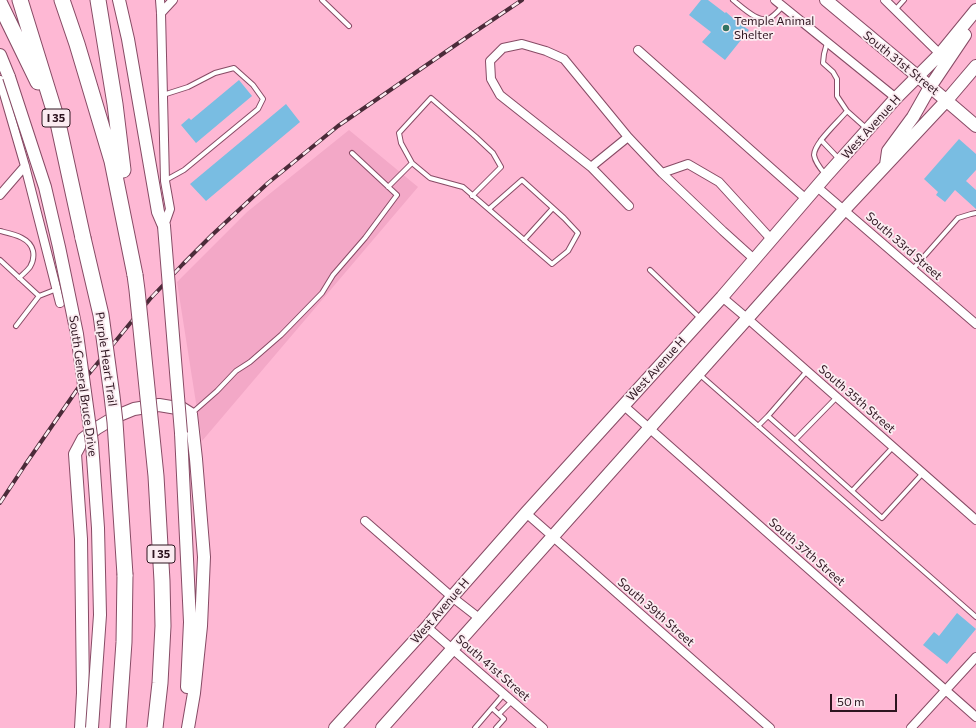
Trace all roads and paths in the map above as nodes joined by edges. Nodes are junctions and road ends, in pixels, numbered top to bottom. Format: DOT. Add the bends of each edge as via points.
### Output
graph roads {
  1 [pos="20,0"];
  2 [pos="62,0"];
  3 [pos="98,0"];
  4 [pos="119,0"];
  5 [pos="160,0"];
  6 [pos="173,0"];
  7 [pos="322,0"];
  8 [pos="733,0"];
  9 [pos="775,0"];
  10 [pos="826,0"];
  11 [pos="885,0"];
  12 [pos="904,0"];
  13 [pos="0,4"];
  14 [pos="783,6"];
  15 [pos="895,10"];
  16 [pos="976,11"];
  17 [pos="161,13"];
  18 [pos="349,26"];
  19 [pos="827,42"];
  20 [pos="638,50"];
  21 [pos="940,54"];
  22 [pos="0,55"];
  23 [pos="976,66"];
  24 [pos="917,76"];
  25 [pos="5,78"];
  26 [pos="930,87"];
  27 [pos="163,95"];
  28 [pos="896,98"];
  29 [pos="947,100"];
  30 [pos="847,111"];
  31 [pos="58,124"];
  32 [pos="976,126"];
  33 [pos="868,130"];
  34 [pos="628,137"];
  35 [pos="821,140"];
  36 [pos="352,153"];
  37 [pos="840,160"];
  38 [pos="412,163"];
  39 [pos="886,165"];
  40 [pos="25,166"];
  41 [pos="591,167"];
  42 [pos="662,173"];
  43 [pos="826,176"];
  44 [pos="165,181"];
  45 [pos="816,186"];
  46 [pos="388,187"];
  47 [pos="0,195"];
  48 [pos="472,196"];
  49 [pos="806,199"];
  50 [pos="629,206"];
  51 [pos="553,208"];
  52 [pos="489,209"];
  53 [pos="844,210"];
  54 [pos="976,214"];
  55 [pos="164,226"];
  56 [pos="0,231"];
  57 [pos="771,239"];
  58 [pos="524,240"];
  59 [pos="754,259"];
  60 [pos="0,260"];
  61 [pos="913,269"];
  62 [pos="650,270"];
  63 [pos="135,275"];
  64 [pos="19,278"];
  65 [pos="57,289"];
  66 [pos="39,296"];
  67 [pos="722,297"];
  68 [pos="60,303"];
  69 [pos="701,319"];
  70 [pos="748,319"];
  71 [pos="976,324"];
  72 [pos="16,326"];
  73 [pos="808,371"];
  74 [pos="699,373"];
  75 [pos="836,397"];
  76 [pos="623,405"];
  77 [pos="191,414"];
  78 [pos="768,416"];
  79 [pos="758,426"];
  80 [pos="649,429"];
  81 [pos="795,440"];
  82 [pos="893,446"];
  83 [pos="923,473"];
  84 [pos="852,491"];
  85 [pos="526,513"];
  86 [pos="976,520"];
  87 [pos="365,521"];
  88 [pos="552,537"];
  89 [pos="452,597"];
  90 [pos="976,617"];
  91 [pos="479,618"];
  92 [pos="427,627"];
  93 [pos="452,649"];
  94 [pos="976,657"];
  95 [pos="945,690"];
  96 [pos="504,694"];
  97 [pos="512,701"];
  98 [pos="492,708"];
  99 [pos="499,714"];
  100 [pos="976,717"];
  101 [pos="81,728"];
  102 [pos="92,728"];
  103 [pos="118,728"];
  104 [pos="155,728"];
  105 [pos="185,728"];
  106 [pos="188,728"];
  107 [pos="335,728"];
  108 [pos="382,728"];
  109 [pos="475,728"];
  110 [pos="496,728"];
  111 [pos="543,728"];
  112 [pos="770,728"];
  113 [pos="911,728"];
  1 -- 31 [label="highway, Purple Heart Trail / I 35"];
  2 -- 63 [label="highway, I 35" via="112,161"];
  3 -- 63 [label="highway"];
  4 -- 55 [label="main road" via="158,212"];
  5 -- 17 [label="street"];
  6 -- 17 [label="street"];
  7 -- 18 [label="lane"];
  8 -- 14 [label="lane" via="753,15 765,19 770,18"];
  9 -- 14 [label="street"];
  10 -- 24 [label="main road, South 31st Street"];
  11 -- 15 [label="street"];
  12 -- 15 [label="lane"];
  13 -- 31 [label="highway"];
  14 -- 19 [label="street"];
  15 -- 21 [label="street"];
  16 -- 21 [label="main road, West Avenue H"];
  16 -- 26 [label="main road" via="968,29"];
  17 -- 27 [label="street"];
  19 -- 28 [label="street"];
  19 -- 30 [label="lane" via="823,63 837,79 837,96"];
  20 -- 49 [label="street"];
  21 -- 24 [label="main road, West Avenue H"];
  22 -- 25 [label="main road, South General Bruce Drive"];
  23 -- 29 [label="main road"];
  24 -- 26 [label="main road, South 31st Street"];
  24 -- 28 [label="main road, West Avenue H"];
  25 -- 40 [label="street, South General Bruce Drive"];
  25 -- 102 [label="main road, South General Bruce Drive, bridge" via="45,187 77,334 92,442 98,528 100,615"];
  26 -- 29 [label="main road, South 31st Street"];
  26 -- 39 [label="main road" via="913,117 888,151"];
  27 -- 44 [label="street"];
  27 -- 44 [label="lane" via="188,87 215,73 234,68 253,85 263,99 258,109 184,170"];
  28 -- 33 [label="main road, West Avenue H"];
  29 -- 32 [label="main road, South 31st Street"];
  29 -- 39 [label="main road"];
  30 -- 33 [label="lane"];
  30 -- 35 [label="lane"];
  31 -- 103 [label="highway, Purple Heart Trail / I 35, bridge" via="101,315 115,422 125,575 124,642"];
  33 -- 37 [label="main road, West Avenue H"];
  34 -- 41 [label="street"];
  34 -- 41 [label="street" via="564,59 522,44 503,48 490,61 491,78 500,95"];
  34 -- 42 [label="street"];
  35 -- 37 [label="lane"];
  35 -- 43 [label="lane" via="814,156"];
  36 -- 46 [label="lane"];
  37 -- 43 [label="main road, West Avenue H"];
  38 -- 46 [label="lane"];
  38 -- 48 [label="lane" via="430,178 463,188"];
  38 -- 48 [label="lane" via="401,143 399,133 431,98 493,153 501,167"];
  39 -- 53 [label="main road"];
  40 -- 47 [label="street"];
  40 -- 65 [label="street, South General Bruce Drive"];
  41 -- 50 [label="street"];
  42 -- 57 [label="street" via="688,164 719,182"];
  42 -- 59 [label="street"];
  43 -- 45 [label="main road, West Avenue H"];
  44 -- 55 [label="street" via="170,209"];
  45 -- 49 [label="main road, West Avenue H"];
  45 -- 53 [label="street, South 33rd Street"];
  46 -- 77 [label="lane" via="398,195 333,275 322,293 281,334 236,371 218,391"];
  48 -- 52 [label="lane"];
  49 -- 57 [label="main road, West Avenue H"];
  51 -- 52 [label="lane" via="522,180"];
  51 -- 58 [label="lane"];
  51 -- 58 [label="lane" via="578,233 568,251 552,264"];
  52 -- 58 [label="lane"];
  53 -- 61 [label="street, South 33rd Street"];
  53 -- 70 [label="main road"];
  54 -- 61 [label="lane" via="958,218"];
  55 -- 105 [label="main road, bridge" via="181,433 190,622"];
  56 -- 64 [label="lane" via="18,235 32,247 32,263"];
  57 -- 59 [label="main road, West Avenue H"];
  59 -- 67 [label="main road, West Avenue H"];
  60 -- 64 [label="lane"];
  61 -- 71 [label="street, South 33rd Street"];
  62 -- 69 [label="lane"];
  63 -- 104 [label="highway, I 35, bridge" via="156,476 162,581 163,626"];
  64 -- 66 [label="lane"];
  65 -- 66 [label="lane"];
  65 -- 68 [label="street, South General Bruce Drive"];
  66 -- 72 [label="lane"];
  67 -- 69 [label="main road, West Avenue H"];
  67 -- 70 [label="street, South 35th Street"];
  69 -- 76 [label="main road, West Avenue H"];
  70 -- 73 [label="street, South 35th Street"];
  70 -- 74 [label="main road"];
  73 -- 75 [label="street, South 35th Street"];
  73 -- 78 [label="lane"];
  74 -- 79 [label="lane"];
  74 -- 80 [label="main road"];
  75 -- 81 [label="lane"];
  75 -- 82 [label="street, South 35th Street"];
  76 -- 80 [label="street, South 37th Street"];
  76 -- 85 [label="main road, West Avenue H"];
  77 -- 101 [label="main road" via="183,409 159,405 134,409 97,428 83,439 75,454 81,539"];
  77 -- 106 [label="main road" via="204,557 201,626"];
  78 -- 79 [label="lane"];
  78 -- 81 [label="lane"];
  79 -- 90 [label="lane"];
  80 -- 88 [label="main road"];
  80 -- 95 [label="street, South 37th Street"];
  81 -- 84 [label="lane"];
  82 -- 83 [label="street, South 35th Street"];
  82 -- 84 [label="lane"];
  83 -- 84 [label="lane" via="882,518"];
  83 -- 86 [label="street, South 35th Street"];
  85 -- 88 [label="street, South 39th Street"];
  85 -- 89 [label="main road, West Avenue H"];
  87 -- 89 [label="street"];
  88 -- 91 [label="main road"];
  88 -- 112 [label="street, South 39th Street"];
  89 -- 91 [label="street"];
  89 -- 92 [label="main road, West Avenue H"];
  91 -- 93 [label="main road"];
  92 -- 93 [label="street, South 41st Street"];
  92 -- 107 [label="main road, West Avenue H"];
  93 -- 96 [label="street, South 41st Street"];
  93 -- 108 [label="main road"];
  94 -- 95 [label="street"];
  95 -- 100 [label="street, South 37th Street"];
  95 -- 113 [label="street"];
  96 -- 97 [label="street, South 41st Street"];
  96 -- 98 [label="lane"];
  97 -- 99 [label="lane"];
  97 -- 111 [label="street, South 41st Street"];
  98 -- 99 [label="lane"];
  98 -- 109 [label="lane"];
  99 -- 110 [label="lane" via="504,719"];
}
